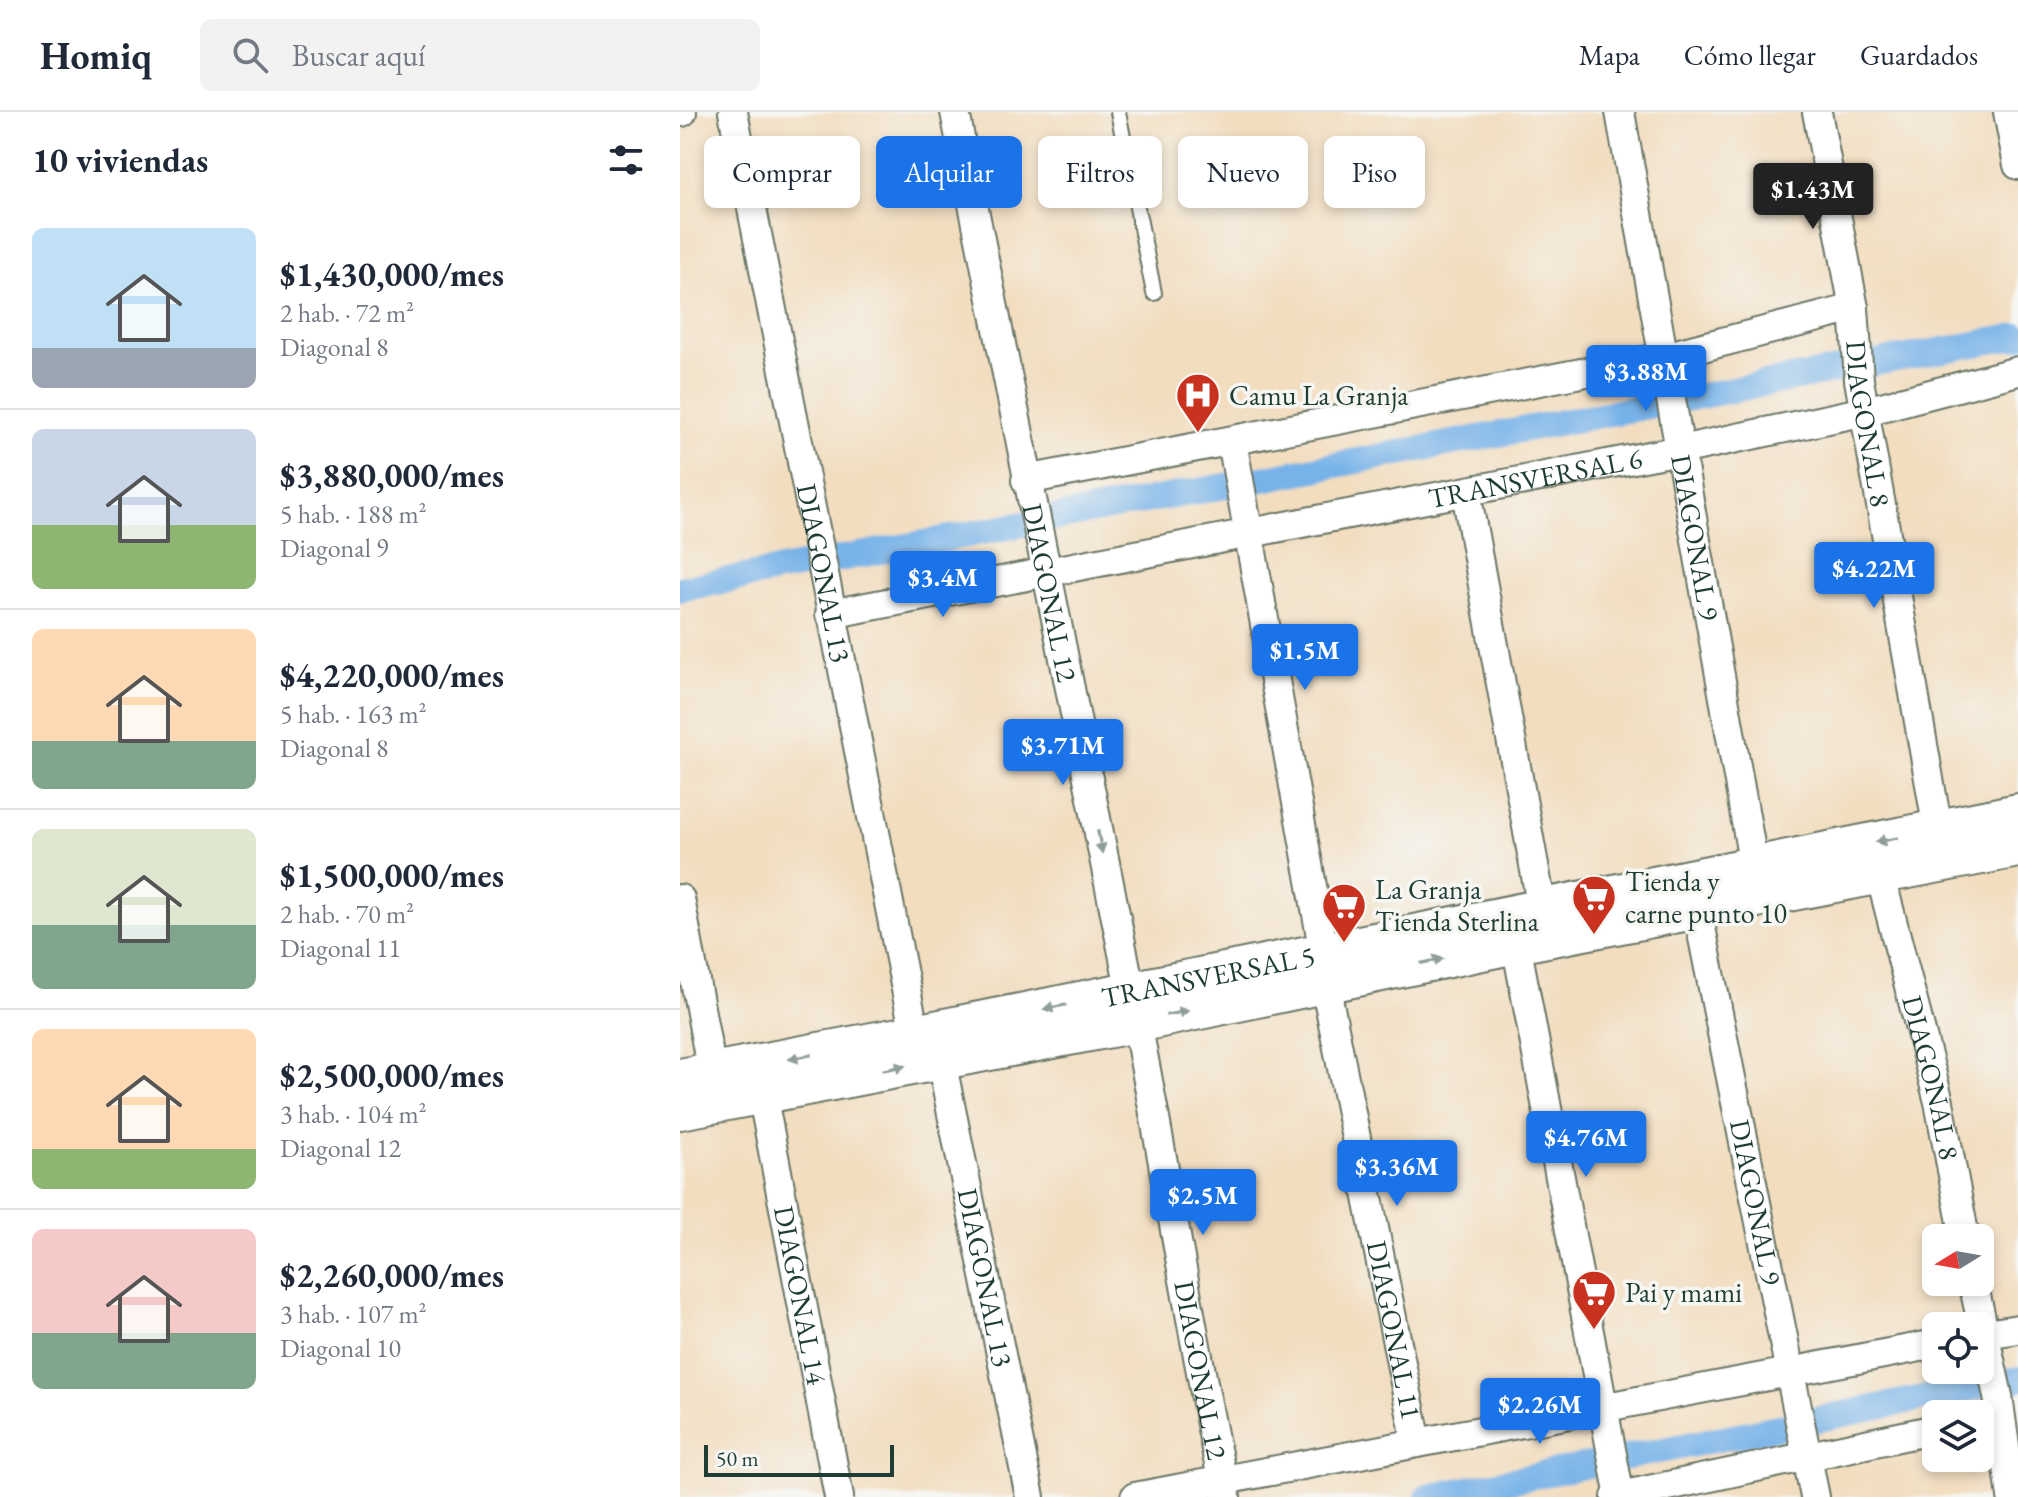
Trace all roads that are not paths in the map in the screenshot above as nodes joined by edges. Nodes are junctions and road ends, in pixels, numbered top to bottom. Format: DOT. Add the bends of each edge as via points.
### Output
graph roads {
  1 [pos="733,112"];
  2 [pos="955,112"];
  3 [pos="1118,112"];
  4 [pos="1620,112"];
  5 [pos="1817,112"];
  6 [pos="2008,112"];
  7 [pos="2018,165"];
  8 [pos="1154,293"];
  9 [pos="1854,308"];
  10 [pos="1665,368"];
  11 [pos="2018,371"];
  12 [pos="1866,411"];
  13 [pos="1232,441"];
  14 [pos="1679,443"];
  15 [pos="1026,480"];
  16 [pos="1466,492"];
  17 [pos="1250,534"];
  18 [pos="1045,564"];
  19 [pos="829,607"];
  20 [pos="2018,814"];
  21 [pos="1938,830"];
  22 [pos="2018,847"];
  23 [pos="1754,867"];
  24 [pos="1880,874"];
  25 [pos="680,899"];
  26 [pos="1697,908"];
  27 [pos="1542,909"];
  28 [pos="1516,943"];
  29 [pos="1325,968"];
  30 [pos="1133,1006"];
  31 [pos="928,1047"];
  32 [pos="696,1076"];
  33 [pos="762,1093"];
  34 [pos="680,1109"];
  35 [pos="1962,1224"];
  36 [pos="2018,1329"];
  37 [pos="1994,1337"];
  38 [pos="1922,1348"];
  39 [pos="1792,1383"];
  40 [pos="1993,1384"];
  41 [pos="1999,1411"];
  42 [pos="1604,1416"];
  43 [pos="1922,1431"];
  44 [pos="1417,1443"];
  45 [pos="1806,1450"];
  46 [pos="1224,1490"];
  47 [pos="1618,1492"];
  48 [pos="839,1497"];
  49 [pos="1030,1497"];
  50 [pos="1135,1497"];
  51 [pos="1815,1497"];
  52 [pos="2012,1497"];
  1 -- 19 [label="street, DIAGONAL 13"];
  2 -- 15 [label="street, DIAGONAL 12"];
  3 -- 8 [label="lane"];
  4 -- 10 [label="street, DIAGONAL 9"];
  5 -- 9 [label="street, DIAGONAL 8"];
  6 -- 7 [label="street"];
  9 -- 10 [label="street"];
  9 -- 12 [label="street, DIAGONAL 8"];
  10 -- 13 [label="street"];
  10 -- 14 [label="street, DIAGONAL 9"];
  11 -- 12 [label="street, TRANSVERSAL 6"];
  12 -- 14 [label="street, TRANSVERSAL 6"];
  12 -- 21 [label="street, DIAGONAL 8"];
  13 -- 15 [label="street"];
  13 -- 17 [label="street, DIAGONAL 11"];
  14 -- 16 [label="street, TRANSVERSAL 6"];
  14 -- 23 [label="street, DIAGONAL 9"];
  15 -- 18 [label="street, DIAGONAL 12"];
  16 -- 17 [label="street, TRANSVERSAL 6"];
  16 -- 27 [label="street"];
  17 -- 18 [label="street, TRANSVERSAL 6"];
  17 -- 29 [label="street, DIAGONAL 11"];
  18 -- 19 [label="street, TRANSVERSAL 6"];
  18 -- 30 [label="street, DIAGONAL 12, one-way"];
  19 -- 31 [label="street, DIAGONAL 13"];
  20 -- 21 [label="street, TRANSVERSAL 5"];
  21 -- 23 [label="street, TRANSVERSAL 5, one-way"];
  22 -- 24 [label="street, TRANSVERSAL 5"];
  23 -- 27 [label="street, TRANSVERSAL 5"];
  24 -- 26 [label="street, TRANSVERSAL 5"];
  24 -- 35 [label="street, DIAGONAL 8" via="1939,1102"];
  25 -- 32 [label="street"];
  26 -- 28 [label="street, TRANSVERSAL 5"];
  26 -- 39 [label="street, DIAGONAL 9"];
  27 -- 29 [label="street, TRANSVERSAL 5"];
  29 -- 28 [label="street, TRANSVERSAL 5, one-way"];
  28 -- 42 [label="street"];
  29 -- 30 [label="street, TRANSVERSAL 5"];
  29 -- 44 [label="street, DIAGONAL 11"];
  30 -- 31 [label="street, TRANSVERSAL 5"];
  30 -- 46 [label="street, DIAGONAL 12"];
  31 -- 32 [label="street, TRANSVERSAL 5, one-way"];
  33 -- 31 [label="street, TRANSVERSAL 5, one-way"];
  31 -- 49 [label="street, DIAGONAL 13"];
  33 -- 34 [label="street, TRANSVERSAL 5"];
  33 -- 48 [label="street, DIAGONAL 14"];
  36 -- 37 [label="street"];
  38 -- 39 [label="street"];
  39 -- 42 [label="street"];
  39 -- 45 [label="street, DIAGONAL 9"];
  40 -- 41 [label="street"];
  41 -- 52 [label="street"];
  42 -- 44 [label="street"];
  42 -- 47 [label="street"];
  43 -- 45 [label="street"];
  44 -- 46 [label="street"];
  45 -- 47 [label="street"];
  45 -- 51 [label="street, DIAGONAL 9"];
  46 -- 50 [label="street"];
}
